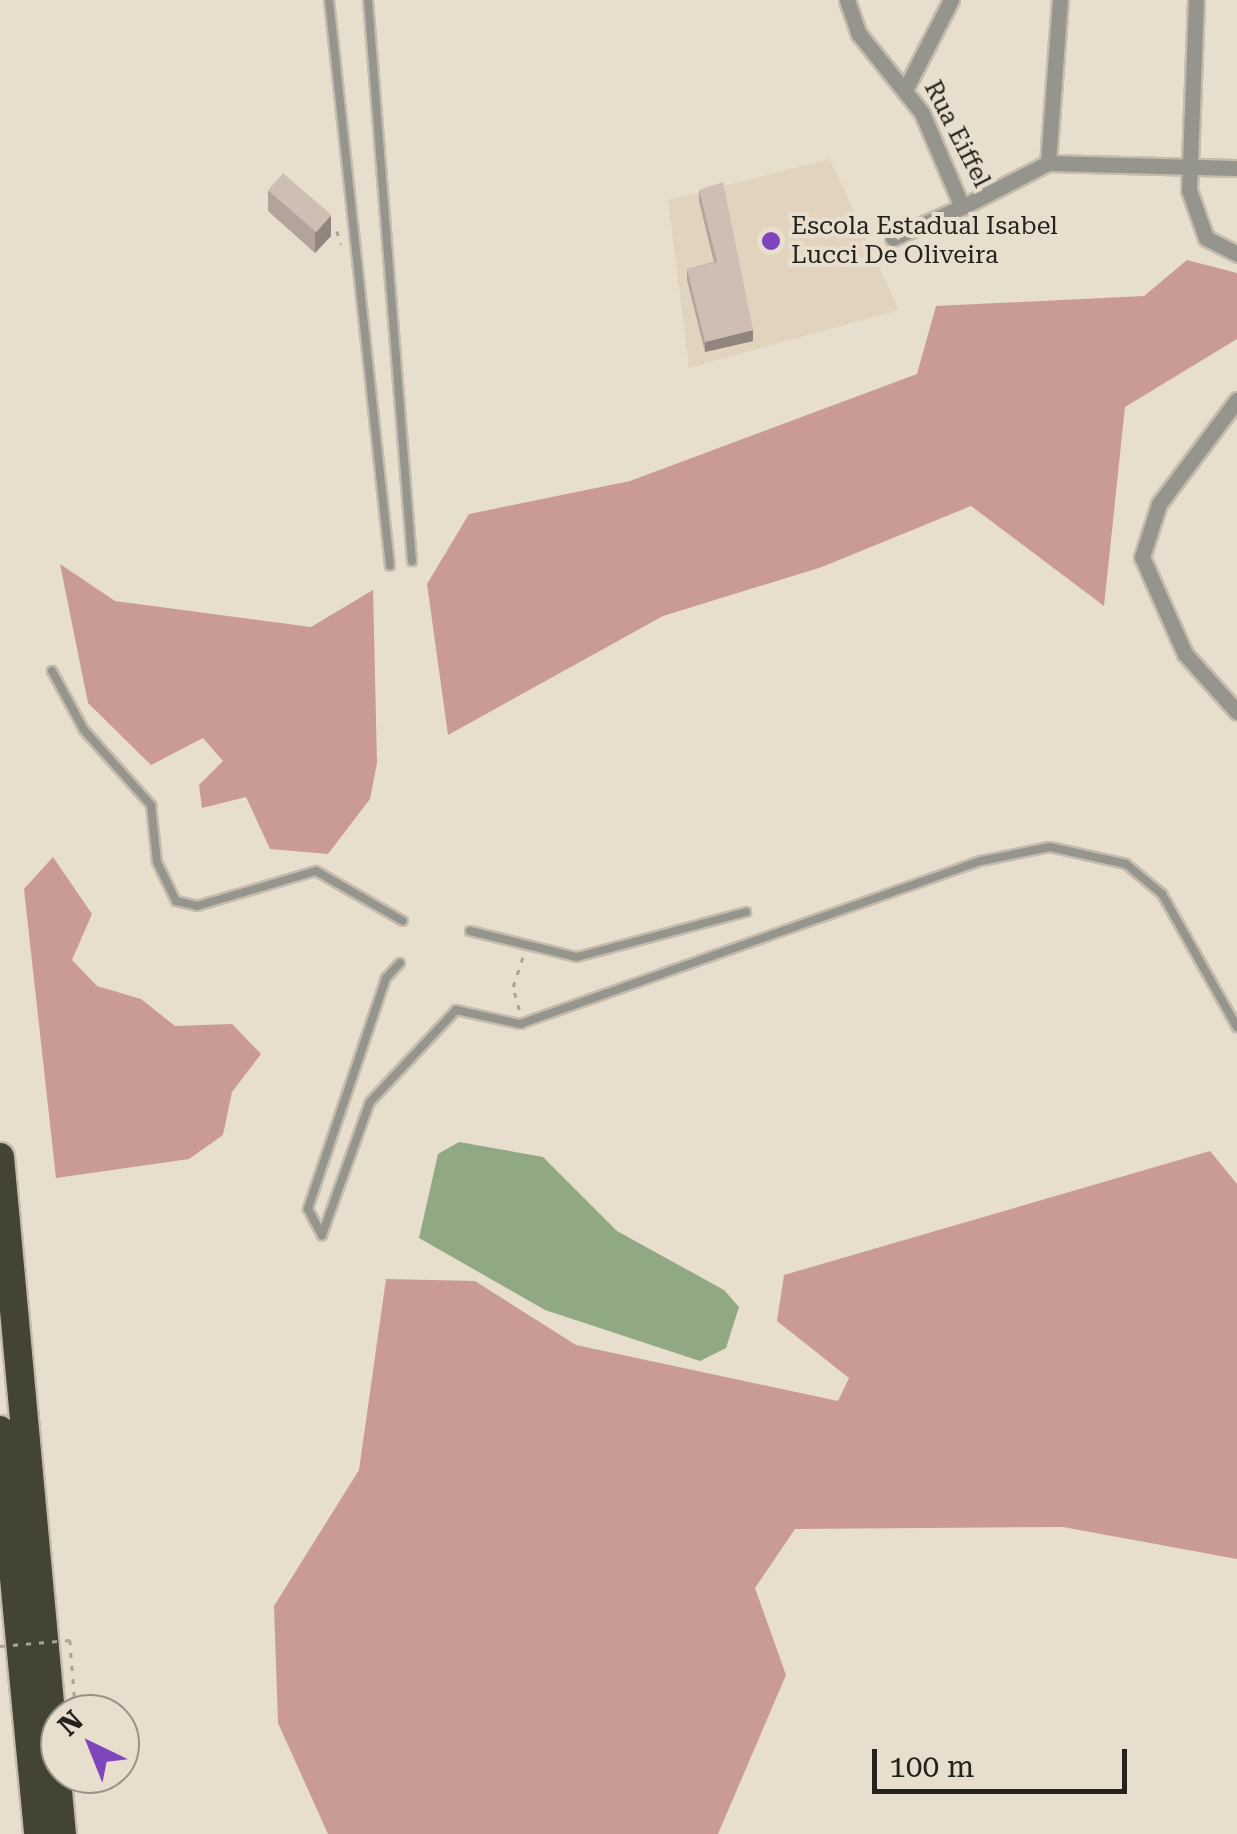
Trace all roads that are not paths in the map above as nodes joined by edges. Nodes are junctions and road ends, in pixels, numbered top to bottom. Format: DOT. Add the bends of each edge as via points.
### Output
graph roads {
  1 [pos="329,0"];
  2 [pos="368,0"];
  3 [pos="847,0"];
  4 [pos="951,0"];
  5 [pos="1060,0"];
  6 [pos="1196,0"];
  7 [pos="906,88"];
  8 [pos="1048,162"];
  9 [pos="1237,168"];
  10 [pos="1186,171"];
  11 [pos="962,207"];
  12 [pos="893,238"];
  13 [pos="1237,254"];
  14 [pos="1237,400"];
  15 [pos="412,560"];
  16 [pos="390,566"];
  17 [pos="52,671"];
  18 [pos="1237,712"];
  19 [pos="746,912"];
  20 [pos="403,921"];
  21 [pos="470,931"];
  22 [pos="400,963"];
  23 [pos="1237,1028"];
  24 [pos="0,1158"];
  25 [pos="0,1430"];
  26 [pos="38,1834"];
  27 [pos="62,1834"];
  1 -- 16 [label="lane"];
  2 -- 15 [label="lane"];
  3 -- 7 [label="street, Rua Eiffel" via="860,34"];
  4 -- 7 [label="street"];
  5 -- 8 [label="street"];
  6 -- 10 [label="street"];
  7 -- 11 [label="street, Rua Eiffel"];
  8 -- 10 [label="street"];
  8 -- 11 [label="street, Rua Eiffel"];
  9 -- 10 [label="street"];
  10 -- 13 [label="street" via="1206,238"];
  11 -- 12 [label="street"];
  14 -- 18 [label="street" via="1159,504 1142,557 1185,654"];
  17 -- 20 [label="lane" via="84,730 151,805 157,862 176,901 197,906 316,872"];
  19 -- 21 [label="lane" via="576,957"];
  22 -- 23 [label="lane" via="386,978 308,1209 314,1232 330,1234 370,1102 456,1010 528,1022 981,861 1050,847 1126,864 1162,894"];
  24 -- 27 [label="highway"];
  25 -- 26 [label="highway"];
}
